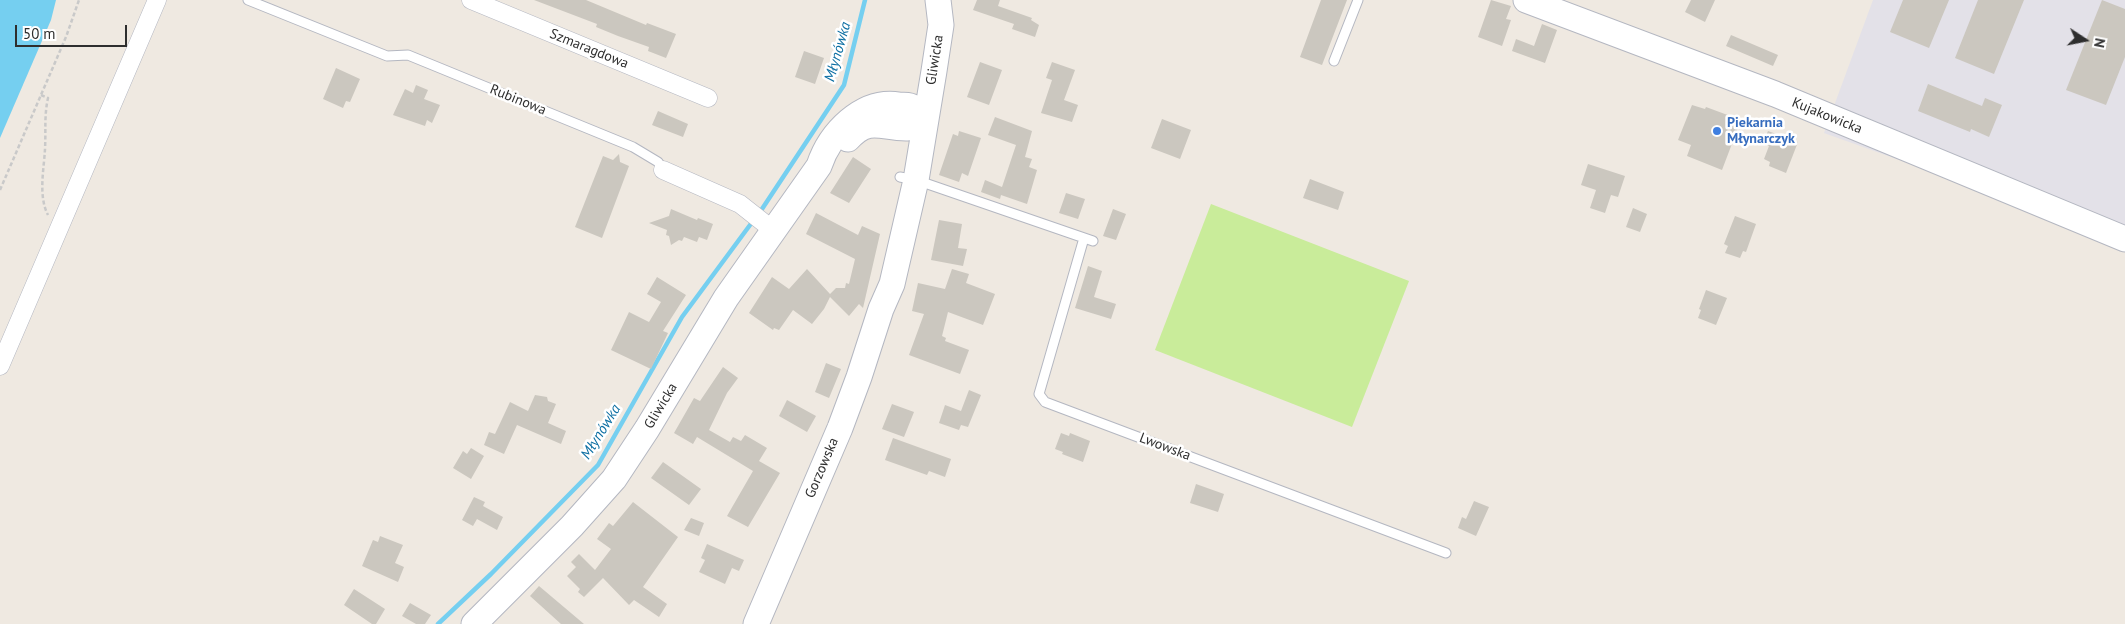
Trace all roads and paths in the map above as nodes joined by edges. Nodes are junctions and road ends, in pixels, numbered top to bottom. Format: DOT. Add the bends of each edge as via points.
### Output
graph roads {
  1 [pos="79,0"];
  2 [pos="157,0"];
  3 [pos="248,0"];
  4 [pos="470,0"];
  5 [pos="938,0"];
  6 [pos="1358,0"];
  7 [pos="1526,0"];
  8 [pos="1334,61"];
  9 [pos="41,95"];
  10 [pos="708,98"];
  11 [pos="916,118"];
  12 [pos="663,170"];
  13 [pos="908,179"];
  14 [pos="0,190"];
  15 [pos="773,230"];
  16 [pos="58,234"];
  17 [pos="1084,238"];
  18 [pos="2125,239"];
  19 [pos="1093,241"];
  20 [pos="0,366"];
  21 [pos="1446,553"];
  22 [pos="474,624"];
  23 [pos="756,624"];
  1 -- 9 [label="path"];
  2 -- 16 [label="street"];
  3 -- 12 [label="lane, Rubinowa" via="387,56 408,55 633,147 658,162"];
  4 -- 10 [label="street, Szmaragdowa"];
  5 -- 11 [label="street, Gliwicka" via="941,25"];
  6 -- 8 [label="lane"];
  7 -- 18 [label="street, Kujakowicka" via="1775,94"];
  9 -- 14 [label="path"];
  9 -- 16 [label="path" via="48,98 44,119 45,209"];
  11 -- 13 [label="street, Gorzowska"];
  11 -- 15 [label="street, Gliwicka" via="873,124 852,134 834,155 819,166"];
  12 -- 15 [label="street, Rubinowa" via="740,204"];
  13 -- 17 [label="lane"];
  13 -- 23 [label="street, Gorzowska" via="892,284 840,428"];
  15 -- 22 [label="street, Gliwicka" via="726,298 614,479"];
  16 -- 20 [label="street"];
  17 -- 19 [label="lane"];
  17 -- 21 [label="lane, Lwowska" via="1039,394 1045,402"];
}
